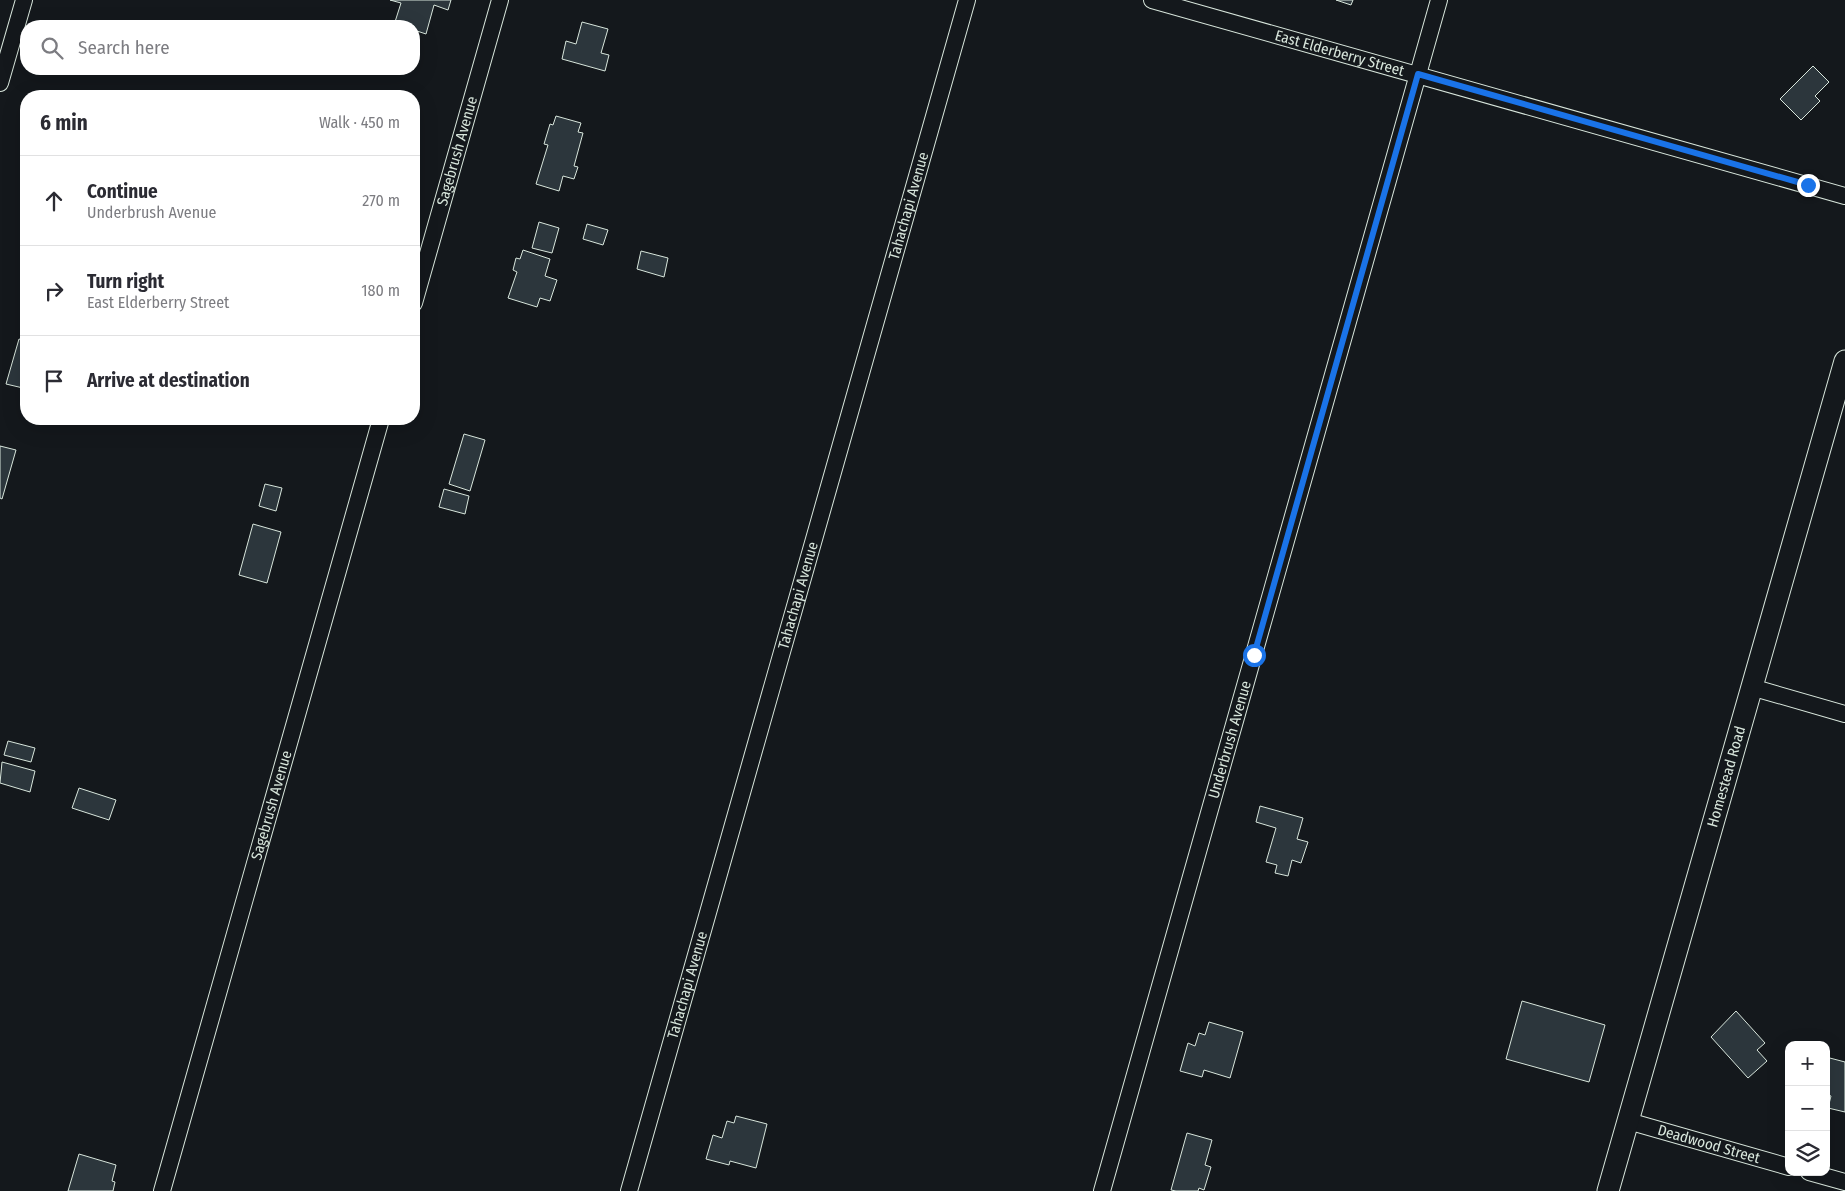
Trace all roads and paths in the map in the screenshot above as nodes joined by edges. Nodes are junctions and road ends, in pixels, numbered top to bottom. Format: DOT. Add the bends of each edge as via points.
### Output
graph roads {
  1 [pos="24,0"];
  2 [pos="500,0"];
  3 [pos="967,0"];
  4 [pos="1152,0"];
  5 [pos="1439,0"];
  6 [pos="1418,74"];
  7 [pos="0,83"];
  8 [pos="1845,196"];
  9 [pos="420,282"];
  10 [pos="1845,361"];
  11 [pos="379,425"];
  12 [pos="1751,687"];
  13 [pos="1845,714"];
  14 [pos="1628,1122"];
  15 [pos="1785,1165"];
  16 [pos="1823,1176"];
  17 [pos="1845,1182"];
  18 [pos="162,1191"];
  19 [pos="629,1191"];
  20 [pos="1102,1191"];
  21 [pos="1608,1191"];
  1 -- 7 [label="street"];
  2 -- 9 [label="street, Sagebrush Avenue"];
  3 -- 19 [label="street, Tahachapi Avenue"];
  4 -- 6 [label="street, East Elderberry Street"];
  5 -- 6 [label="street, Underbrush Avenue"];
  6 -- 8 [label="street, East Elderberry Street"];
  6 -- 20 [label="street, Underbrush Avenue"];
  10 -- 12 [label="main road, Homestead Road"];
  11 -- 18 [label="street, Sagebrush Avenue"];
  12 -- 13 [label="street"];
  12 -- 14 [label="main road, Homestead Road"];
  14 -- 15 [label="street, Deadwood Street"];
  14 -- 21 [label="main road, Homestead Road"];
  16 -- 17 [label="street"];
}
